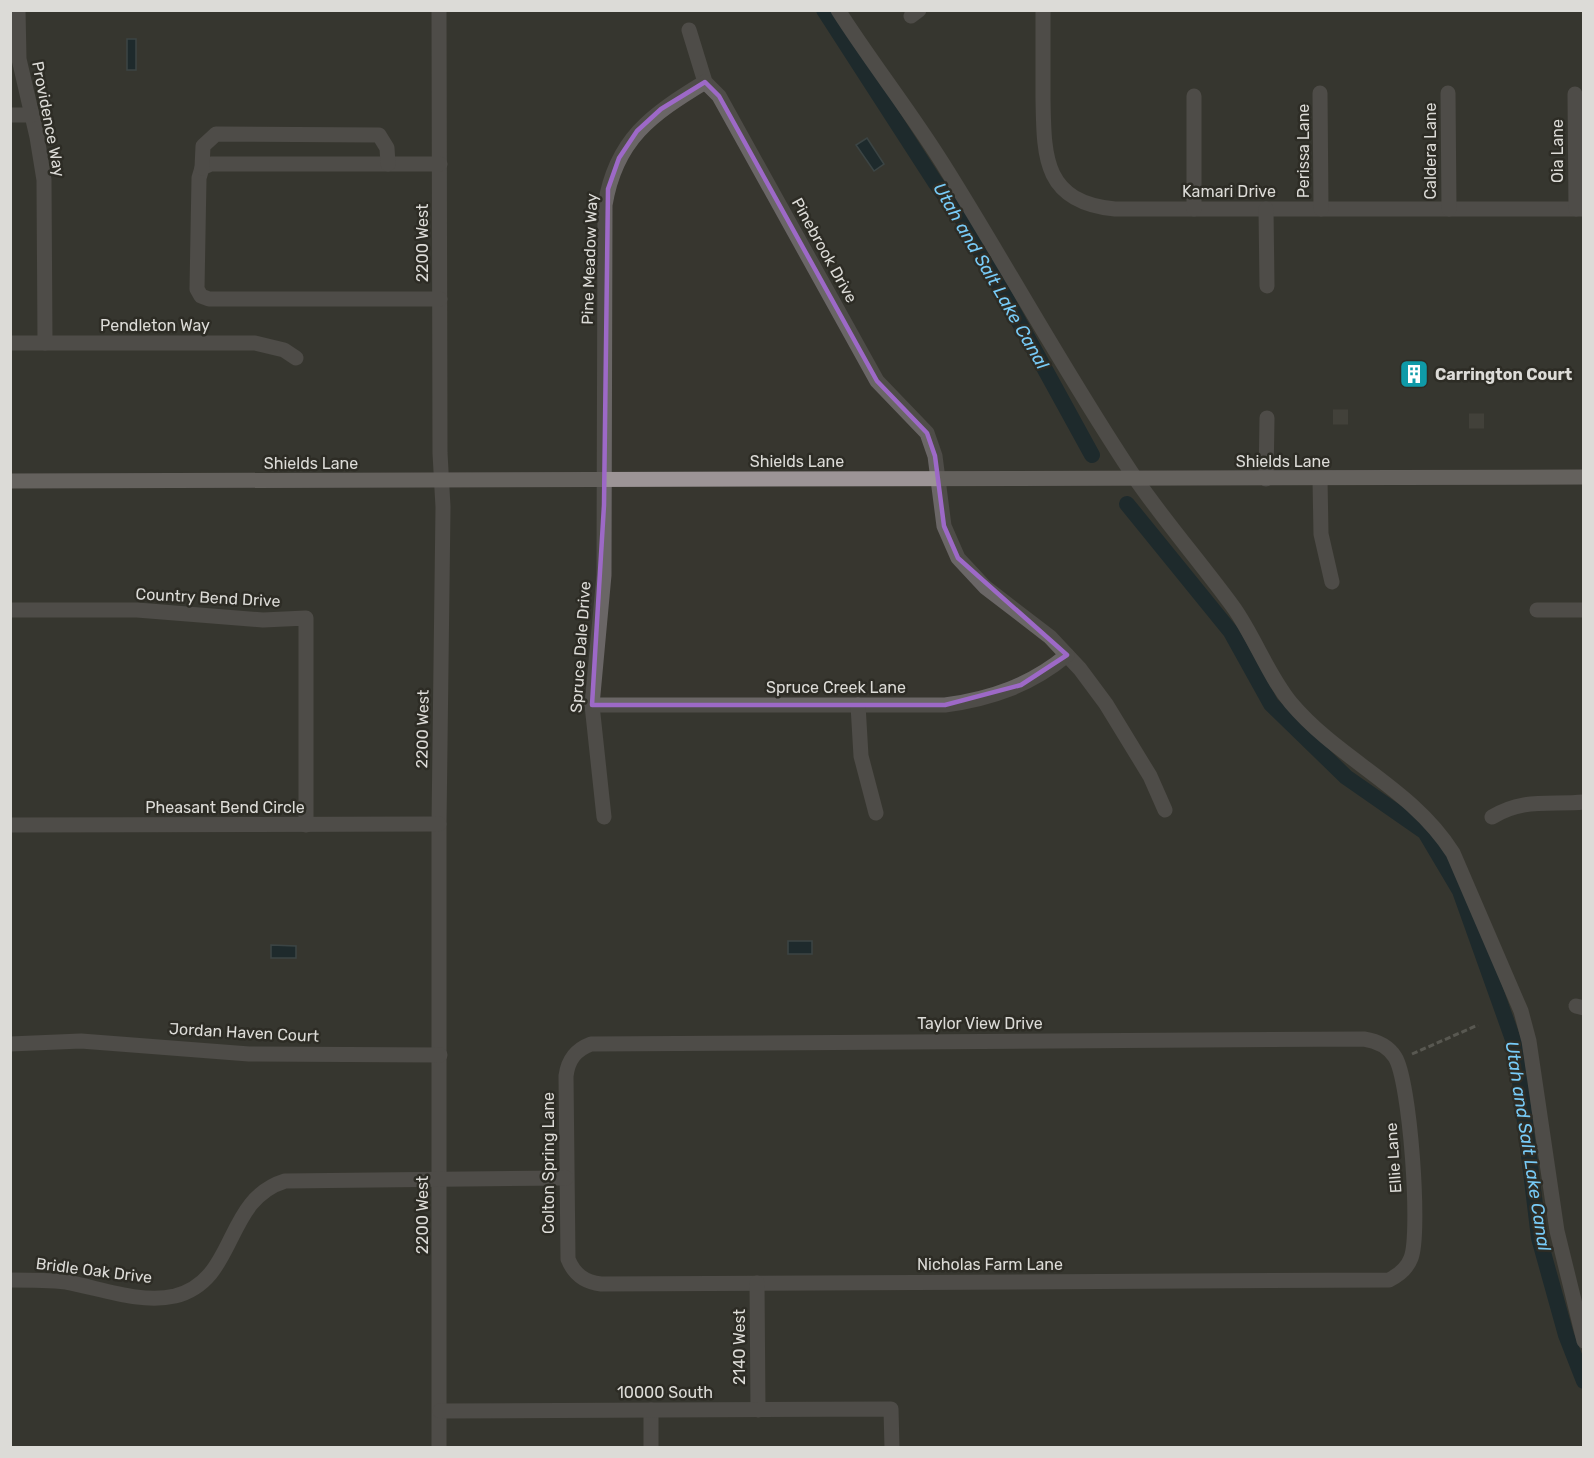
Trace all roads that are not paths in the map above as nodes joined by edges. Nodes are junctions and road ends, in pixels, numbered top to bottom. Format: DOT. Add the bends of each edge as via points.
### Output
graph roads {
  1 [pos="18,10"];
  2 [pos="439,10"];
  3 [pos="838,10"];
  4 [pos="1043,10"];
  5 [pos="689,30"];
  6 [pos="705,82"];
  7 [pos="1320,93"];
  8 [pos="1448,93"];
  9 [pos="1575,94"];
  10 [pos="1194,96"];
  11 [pos="10,115"];
  12 [pos="32,115"];
  13 [pos="440,164"];
  14 [pos="387,165"];
  15 [pos="202,168"];
  16 [pos="1194,209"];
  17 [pos="1266,209"];
  18 [pos="1321,209"];
  19 [pos="1449,209"];
  20 [pos="1580,209"];
  21 [pos="1267,286"];
  22 [pos="440,299"];
  23 [pos="10,343"];
  24 [pos="45,343"];
  25 [pos="296,358"];
  26 [pos="1267,418"];
  27 [pos="1584,477"];
  28 [pos="1320,479"];
  29 [pos="604,480"];
  30 [pos="937,480"];
  31 [pos="1137,480"];
  32 [pos="1266,480"];
  33 [pos="10,481"];
  34 [pos="442,481"];
  35 [pos="1332,582"];
  36 [pos="10,610"];
  37 [pos="1537,610"];
  38 [pos="1584,610"];
  39 [pos="1067,655"];
  40 [pos="592,705"];
  41 [pos="858,705"];
  42 [pos="1584,802"];
  43 [pos="1164,810"];
  44 [pos="876,813"];
  45 [pos="1492,817"];
  46 [pos="603,818"];
  47 [pos="439,824"];
  48 [pos="10,825"];
  49 [pos="306,825"];
  50 [pos="10,1044"];
  51 [pos="1386,1047"];
  52 [pos="576,1053"];
  53 [pos="440,1055"];
  54 [pos="566,1178"];
  55 [pos="441,1179"];
  56 [pos="1404,1271"];
  57 [pos="577,1274"];
  58 [pos="10,1280"];
  59 [pos="757,1283"];
  60 [pos="1584,1341"];
  61 [pos="651,1410"];
  62 [pos="758,1410"];
  63 [pos="440,1411"];
  64 [pos="440,1448"];
  65 [pos="651,1448"];
  66 [pos="892,1448"];
  1 -- 12 [label="street, Providence Way" via="19,59"];
  2 -- 13 [label="street, 2200 West"];
  3 -- 31 [label="street" via="947,170 1075,385"];
  4 -- 16 [label="street, Kamari Drive" via="1043,140 1057,182 1077,200 1102,208"];
  5 -- 6 [label="street, Pinebrook Drive"];
  6 -- 29 [label="street, Pine Meadow Way" via="662,109 637,131 619,158 608,189 604,222"];
  6 -- 30 [label="street, Pinebrook Drive" via="719,96 877,381 927,433 933,445"];
  7 -- 18 [label="street, Perissa Lane"];
  8 -- 19 [label="street, Caldera Lane"];
  9 -- 20 [label="street, Oia Lane"];
  10 -- 16 [label="street"];
  11 -- 12 [label="street"];
  12 -- 24 [label="street, Providence Way" via="44,180"];
  13 -- 14 [label="street"];
  13 -- 22 [label="street, 2200 West"];
  14 -- 15 [label="street" via="211,164"];
  14 -- 15 [label="street" via="387,148 379,135 216,135 203,146"];
  15 -- 22 [label="street" via="197,289 201,296"];
  16 -- 17 [label="street, Kamari Drive"];
  17 -- 18 [label="street, Kamari Drive"];
  17 -- 21 [label="street"];
  18 -- 19 [label="street, Kamari Drive"];
  19 -- 20 [label="street, Kamari Drive"];
  22 -- 34 [label="street, 2200 West"];
  23 -- 24 [label="street, Pendleton Way"];
  24 -- 25 [label="street, Pendleton Way" via="255,343 284,350"];
  26 -- 32 [label="street"];
  27 -- 28 [label="main road, Shields Lane"];
  28 -- 32 [label="main road, Shields Lane"];
  28 -- 35 [label="street" via="1321,534"];
  29 -- 30 [label="main road, Shields Lane"];
  29 -- 34 [label="main road, Shields Lane"];
  29 -- 40 [label="street, Spruce Dale Drive" via="603,575"];
  30 -- 31 [label="main road, Shields Lane"];
  30 -- 39 [label="street, Pinebrook Drive" via="944,526 958,558 985,587 1031,621"];
  31 -- 32 [label="main road, Shields Lane"];
  31 -- 60 [label="street" via="1233,608 1291,702 1406,798 1453,853 1521,1011 1533,1065 1557,1231"];
  33 -- 34 [label="main road, Shields Lane"];
  34 -- 47 [label="street, 2200 West"];
  36 -- 49 [label="street, Country Bend Drive" via="137,610 252,620 306,618"];
  37 -- 38 [label="street"];
  39 -- 41 [label="street, Spruce Creek Lane" via="1038,677 983,698 945,705"];
  39 -- 43 [label="street, Pinebrook Drive" via="1106,704 1150,776"];
  40 -- 41 [label="street, Spruce Creek Lane"];
  40 -- 46 [label="street, Spruce Dale Drive"];
  41 -- 44 [label="street" via="862,766"];
  42 -- 45 [label="street" via="1526,803"];
  47 -- 49 [label="street, Pheasant Bend Circle"];
  47 -- 53 [label="street, 2200 West"];
  48 -- 49 [label="street, Pheasant Bend Circle"];
  50 -- 53 [label="street, Jordan Haven Court" via="81,1041 249,1054"];
  51 -- 52 [label="street, Taylor View Drive" via="1365,1040 599,1043"];
  51 -- 56 [label="street, Ellie Lane" via="1401,1071 1413,1150 1414,1246"];
  52 -- 54 [label="street, Colton Spring Lane" via="566,1076"];
  53 -- 55 [label="street, 2200 West"];
  54 -- 55 [label="street, Bridle Oak Drive"];
  54 -- 57 [label="street, Colton Spring Lane" via="567,1250"];
  55 -- 58 [label="street, Bridle Oak Drive" via="302,1179 270,1186 256,1195 247,1208 214,1270 203,1282 173,1296 144,1297 54,1281"];
  55 -- 63 [label="street, 2200 West"];
  56 -- 59 [label="street, Nicholas Farm Lane" via="1380,1281"];
  57 -- 59 [label="street, Nicholas Farm Lane" via="601,1284"];
  59 -- 62 [label="street, 2140 West"];
  61 -- 62 [label="street, 10000 South"];
  61 -- 63 [label="street, 10000 South"];
  61 -- 65 [label="street"];
  62 -- 66 [label="street, 10000 South" via="891,1409"];
  63 -- 64 [label="street, 2200 West"];
}
